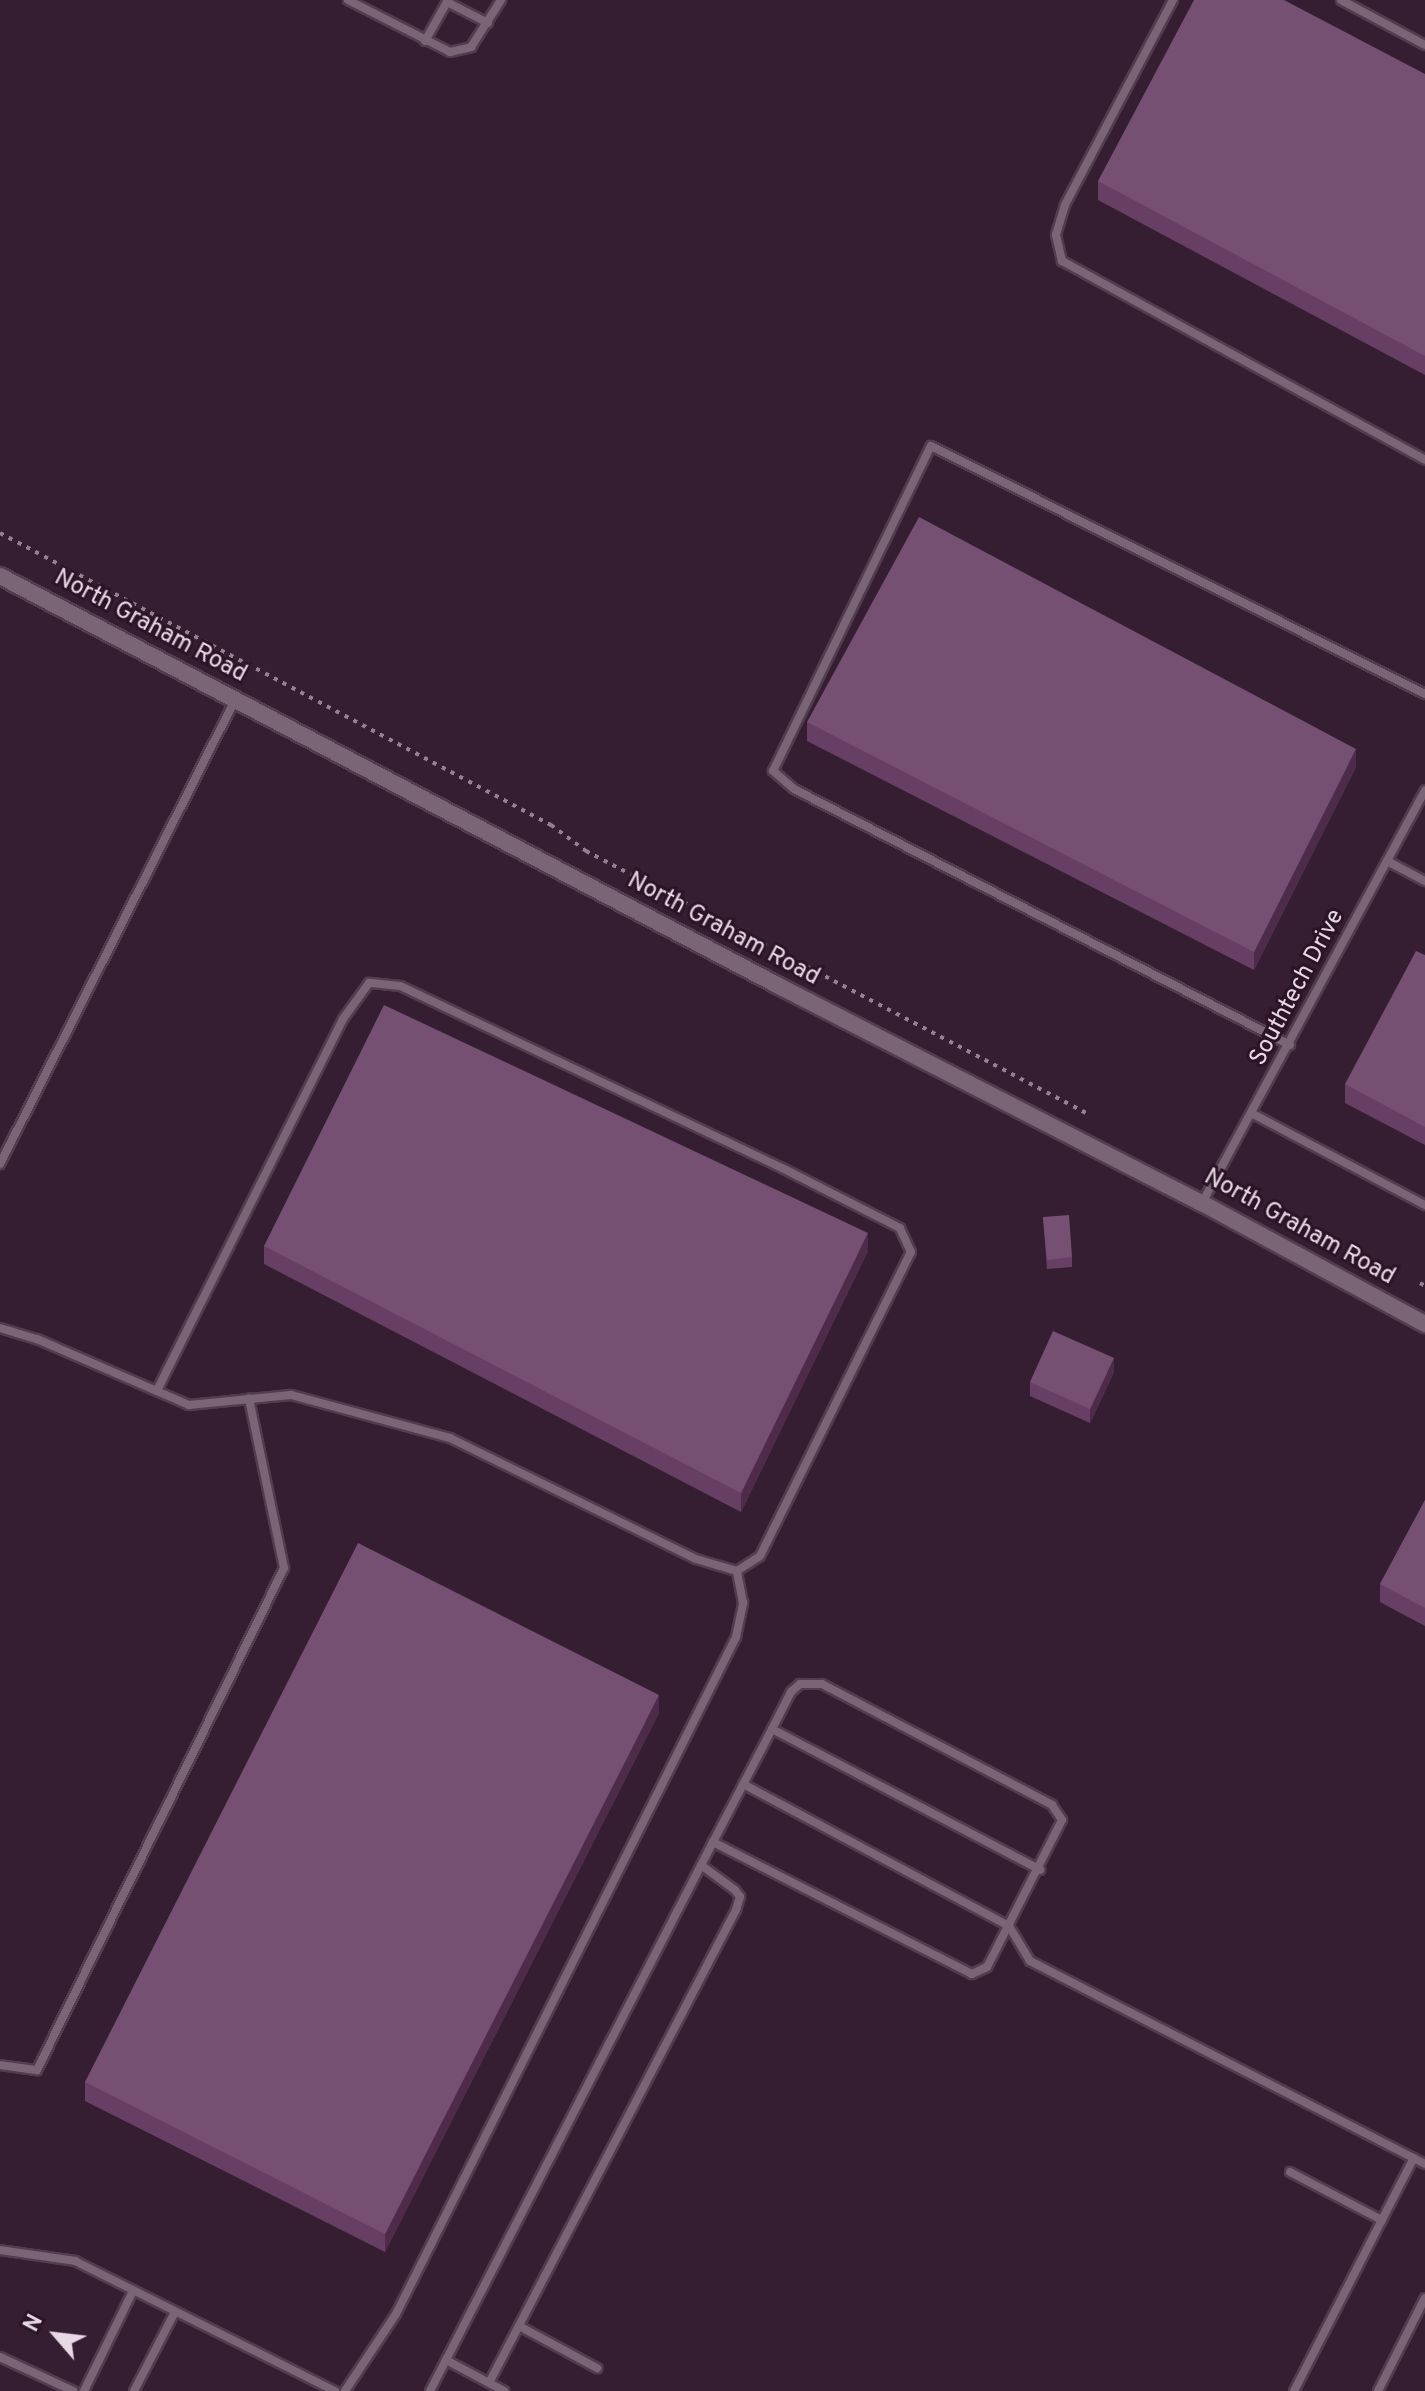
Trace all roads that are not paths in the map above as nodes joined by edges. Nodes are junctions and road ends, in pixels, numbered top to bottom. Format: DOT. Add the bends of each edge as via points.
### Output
graph roads {
  1 [pos="348,0"];
  2 [pos="501,0"];
  3 [pos="1173,0"];
  4 [pos="1341,0"];
  5 [pos="446,1"];
  6 [pos="488,23"];
  7 [pos="425,41"];
  8 [pos="1425,45"];
  9 [pos="1425,460"];
  10 [pos="0,576"];
  11 [pos="1425,694"];
  12 [pos="235,700"];
  13 [pos="1425,790"];
  14 [pos="1387,861"];
  15 [pos="1425,881"];
  16 [pos="1290,1045"];
  17 [pos="1253,1114"];
  18 [pos="0,1164"];
  19 [pos="1202,1203"];
  20 [pos="1425,1205"];
  21 [pos="1425,1324"];
  22 [pos="0,1328"];
  23 [pos="157,1390"];
  24 [pos="249,1399"];
  25 [pos="737,1571"];
  26 [pos="772,1729"];
  27 [pos="743,1784"];
  28 [pos="713,1842"];
  29 [pos="701,1865"];
  30 [pos="1040,1870"];
  31 [pos="1009,1926"];
  32 [pos="0,2065"];
  33 [pos="1414,2158"];
  34 [pos="1425,2164"];
  35 [pos="1290,2172"];
  36 [pos="1382,2220"];
  37 [pos="0,2250"];
  38 [pos="133,2291"];
  39 [pos="1425,2298"];
  40 [pos="175,2312"];
  41 [pos="519,2326"];
  42 [pos="0,2357"];
  43 [pos="446,2360"];
  44 [pos="597,2368"];
  45 [pos="489,2383"];
  46 [pos="73,2391"];
  47 [pos="84,2391"];
  48 [pos="134,2391"];
  49 [pos="335,2391"];
  50 [pos="345,2391"];
  51 [pos="430,2391"];
  52 [pos="504,2391"];
  53 [pos="1294,2391"];
  54 [pos="1378,2391"];
  1 -- 7 [label="lane"];
  2 -- 6 [label="lane"];
  3 -- 9 [label="lane" via="1065,205 1056,235 1062,261"];
  4 -- 8 [label="lane"];
  5 -- 6 [label="lane"];
  5 -- 7 [label="lane"];
  6 -- 7 [label="lane" via="471,47 450,52"];
  10 -- 12 [label="street, North Graham Road"];
  11 -- 16 [label="lane" via="931,446 773,771 794,789"];
  12 -- 18 [label="lane"];
  12 -- 19 [label="street, North Graham Road"];
  13 -- 14 [label="lane, Southtech Drive"];
  14 -- 15 [label="lane"];
  14 -- 16 [label="lane, Southtech Drive"];
  16 -- 17 [label="lane, Southtech Drive"];
  17 -- 19 [label="lane, Southtech Drive"];
  17 -- 20 [label="lane"];
  19 -- 21 [label="street, North Graham Road"];
  22 -- 23 [label="lane"];
  23 -- 24 [label="lane" via="189,1405"];
  23 -- 25 [label="lane" via="343,1019 369,983 400,986 900,1228 911,1252 894,1295 760,1556"];
  24 -- 25 [label="lane" via="291,1395 450,1438 696,1559"];
  24 -- 32 [label="lane" via="284,1568 37,2070"];
  25 -- 50 [label="lane" via="743,1603 736,1637 396,2314"];
  26 -- 27 [label="lane"];
  26 -- 30 [label="lane"];
  26 -- 30 [label="lane" via="791,1692 800,1684 822,1684 1059,1810 1062,1820"];
  27 -- 28 [label="lane"];
  27 -- 31 [label="lane"];
  28 -- 29 [label="lane"];
  28 -- 31 [label="lane" via="972,1974 987,1967"];
  29 -- 41 [label="lane" via="735,1890 740,1897 736,1910"];
  29 -- 43 [label="lane"];
  30 -- 31 [label="lane"];
  31 -- 33 [label="lane" via="1030,1961"];
  33 -- 34 [label="lane"];
  33 -- 36 [label="lane"];
  35 -- 36 [label="lane"];
  36 -- 53 [label="lane"];
  37 -- 38 [label="lane" via="75,2261"];
  38 -- 40 [label="lane"];
  38 -- 47 [label="lane"];
  39 -- 54 [label="lane"];
  40 -- 48 [label="lane"];
  40 -- 49 [label="lane"];
  41 -- 44 [label="lane"];
  41 -- 45 [label="lane"];
  42 -- 46 [label="lane"];
  43 -- 45 [label="lane"];
  43 -- 51 [label="lane"];
  45 -- 52 [label="lane"];
}
